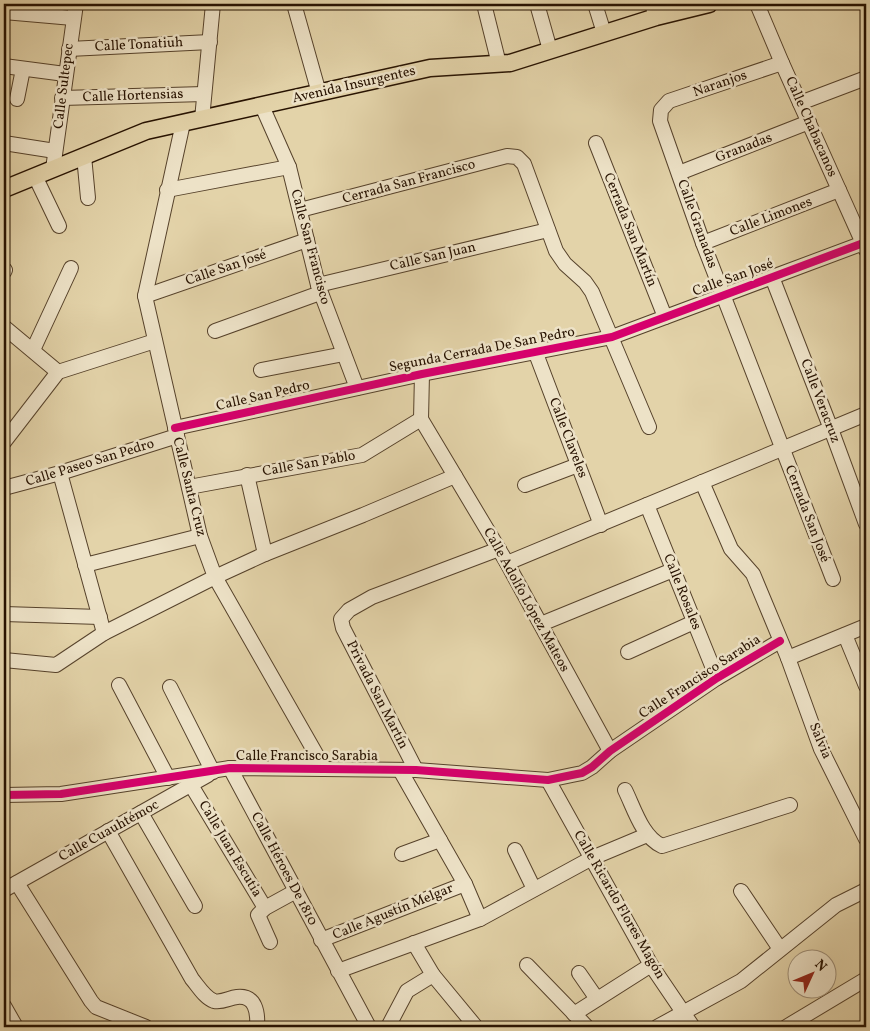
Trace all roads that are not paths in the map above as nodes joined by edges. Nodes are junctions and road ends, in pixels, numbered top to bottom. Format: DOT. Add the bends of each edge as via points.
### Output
graph roads {
  1 [pos="76,4"];
  2 [pos="213,4"];
  3 [pos="294,4"];
  4 [pos="484,4"];
  5 [pos="537,4"];
  6 [pos="595,4"];
  7 [pos="709,4"];
  8 [pos="757,4"];
  9 [pos="654,10"];
  10 [pos="4,12"];
  11 [pos="73,18"];
  12 [pos="604,33"];
  13 [pos="210,42"];
  14 [pos="69,49"];
  15 [pos="550,50"];
  16 [pos="782,63"];
  17 [pos="499,64"];
  18 [pos="4,66"];
  19 [pos="23,69"];
  20 [pos="65,74"];
  21 [pos="866,78"];
  22 [pos="319,93"];
  23 [pos="204,94"];
  24 [pos="62,98"];
  25 [pos="17,99"];
  26 [pos="800,103"];
  27 [pos="262,106"];
  28 [pos="660,110"];
  29 [pos="202,119"];
  30 [pos="809,122"];
  31 [pos="183,123"];
  32 [pos="596,142"];
  33 [pos="4,143"];
  34 [pos="55,152"];
  35 [pos="84,156"];
  36 [pos="289,167"];
  37 [pos="53,169"];
  38 [pos="679,173"];
  39 [pos="35,176"];
  40 [pos="4,189"];
  41 [pos="167,190"];
  42 [pos="839,190"];
  43 [pos="88,198"];
  44 [pos="300,210"];
  45 [pos="59,226"];
  46 [pos="548,230"];
  47 [pos="307,240"];
  48 [pos="703,243"];
  49 [pos="865,245"];
  50 [pos="71,268"];
  51 [pos="772,277"];
  52 [pos="319,289"];
  53 [pos="145,296"];
  54 [pos="723,296"];
  55 [pos="665,317"];
  56 [pos="4,327"];
  57 [pos="215,331"];
  58 [pos="612,337"];
  59 [pos="155,341"];
  60 [pos="32,350"];
  61 [pos="535,351"];
  62 [pos="344,354"];
  63 [pos="261,370"];
  64 [pos="58,372"];
  65 [pos="422,374"];
  66 [pos="357,388"];
  67 [pos="866,414"];
  68 [pos="421,419"];
  69 [pos="649,427"];
  70 [pos="831,429"];
  71 [pos="176,432"];
  72 [pos="4,442"];
  73 [pos="782,449"];
  74 [pos="578,465"];
  75 [pos="60,473"];
  76 [pos="247,475"];
  77 [pos="455,476"];
  78 [pos="702,482"];
  79 [pos="525,485"];
  80 [pos="188,487"];
  81 [pos="4,488"];
  82 [pos="647,505"];
  83 [pos="866,524"];
  84 [pos="601,525"];
  85 [pos="200,536"];
  86 [pos="499,549"];
  87 [pos="265,554"];
  88 [pos="507,563"];
  89 [pos="85,565"];
  90 [pos="673,570"];
  91 [pos="215,576"];
  92 [pos="833,580"];
  93 [pos="4,614"];
  94 [pos="100,617"];
  95 [pos="694,622"];
  96 [pos="541,624"];
  97 [pos="866,626"];
  98 [pos="104,633"];
  99 [pos="845,635"];
  100 [pos="780,641"];
  101 [pos="628,652"];
  102 [pos="788,658"];
  103 [pos="4,660"];
  104 [pos="717,678"];
  105 [pos="119,685"];
  106 [pos="866,686"];
  107 [pos="170,687"];
  108 [pos="610,751"];
  109 [pos="230,768"];
  110 [pos="324,768"];
  111 [pos="400,770"];
  112 [pos="416,770"];
  113 [pos="213,772"];
  114 [pos="168,778"];
  115 [pos="548,780"];
  116 [pos="191,786"];
  117 [pos="625,790"];
  118 [pos="4,795"];
  119 [pos="790,805"];
  120 [pos="141,813"];
  121 [pos="108,831"];
  122 [pos="648,835"];
  123 [pos="866,839"];
  124 [pos="440,840"];
  125 [pos="515,850"];
  126 [pos="402,854"];
  127 [pos="592,858"];
  128 [pos="464,884"];
  129 [pos="8,886"];
  130 [pos="534,889"];
  131 [pos="866,890"];
  132 [pos="296,891"];
  133 [pos="741,891"];
  134 [pos="195,906"];
  135 [pos="265,908"];
  136 [pos="480,919"];
  137 [pos="321,940"];
  138 [pos="270,942"];
  139 [pos="414,943"];
  140 [pos="780,949"];
  141 [pos="527,965"];
  142 [pos="651,965"];
  143 [pos="338,971"];
  144 [pos="579,972"];
  145 [pos="433,975"];
  146 [pos="866,979"];
  147 [pos="597,999"];
  148 [pos="4,1006"];
  149 [pos="682,1013"];
  150 [pos="574,1014"];
  151 [pos="16,1027"];
  152 [pos="146,1027"];
  153 [pos="257,1027"];
  154 [pos="369,1027"];
  155 [pos="388,1027"];
  156 [pos="476,1027"];
  157 [pos="587,1027"];
  158 [pos="658,1027"];
  159 [pos="693,1027"];
  160 [pos="786,1027"];
  1 -- 11 [label="street, Calle Sultepec"];
  2 -- 13 [label="street"];
  3 -- 22 [label="street"];
  4 -- 17 [label="street"];
  5 -- 15 [label="street"];
  6 -- 12 [label="street"];
  7 -- 9 [label="main road, Avenida Insurgentes"];
  8 -- 16 [label="street, Calle Chabacanos"];
  9 -- 12 [label="main road, Avenida Insurgentes"];
  10 -- 11 [label="street"];
  11 -- 14 [label="street, Calle Sultepec"];
  12 -- 15 [label="main road, Avenida Insurgentes"];
  13 -- 14 [label="street, Calle Tonatiuh"];
  13 -- 23 [label="street"];
  14 -- 20 [label="street, Calle Sultepec"];
  15 -- 17 [label="main road, Avenida Insurgentes"];
  16 -- 26 [label="street, Calle Chabacanos"];
  16 -- 28 [label="street, Naranjos" via="669,101"];
  17 -- 22 [label="main road, Avenida Insurgentes" via="430,68"];
  18 -- 19 [label="street"];
  19 -- 20 [label="street"];
  19 -- 25 [label="street"];
  20 -- 24 [label="street, Calle Sultepec"];
  21 -- 26 [label="street"];
  22 -- 27 [label="main road, Avenida Insurgentes"];
  23 -- 24 [label="street, Calle Hortensias"];
  23 -- 29 [label="street"];
  24 -- 34 [label="street, Calle Sultepec"];
  26 -- 30 [label="street, Calle Chabacanos"];
  27 -- 29 [label="main road, Avenida Insurgentes"];
  27 -- 36 [label="street, Calle San Francisco"];
  28 -- 38 [label="street, Calle Granadas" via="660,121"];
  29 -- 31 [label="main road, Avenida Insurgentes"];
  30 -- 38 [label="street, Granadas"];
  30 -- 42 [label="street, Calle Chabacanos"];
  31 -- 35 [label="main road, Avenida Insurgentes" via="146,131"];
  31 -- 41 [label="street, Calle Santa Cruz"];
  32 -- 55 [label="street, Cerrada San Martín"];
  33 -- 34 [label="street"];
  34 -- 37 [label="street, Calle Sultepec"];
  35 -- 37 [label="main road, Avenida Insurgentes"];
  35 -- 43 [label="street"];
  36 -- 41 [label="street"];
  36 -- 44 [label="street, Calle San Francisco"];
  37 -- 39 [label="main road, Avenida Insurgentes"];
  38 -- 48 [label="street, Calle Granadas"];
  39 -- 40 [label="main road, Avenida Insurgentes"];
  39 -- 45 [label="street"];
  41 -- 53 [label="street, Calle Santa Cruz"];
  42 -- 48 [label="street, Calle Limones"];
  42 -- 49 [label="street, Calle Chabacanos"];
  44 -- 46 [label="street, Cerrada San Francisco" via="507,156 517,157 524,164"];
  44 -- 47 [label="street, Calle San Francisco"];
  46 -- 52 [label="street, Calle San Juan"];
  46 -- 58 [label="street" via="565,264 592,292"];
  47 -- 52 [label="street, Calle San Francisco"];
  47 -- 53 [label="street, Calle San José"];
  48 -- 54 [label="street, Calle Granadas"];
  49 -- 51 [label="street, Calle San José"];
  50 -- 60 [label="street"];
  51 -- 54 [label="street, Calle San José"];
  51 -- 70 [label="street, Calle Veracruz"];
  52 -- 57 [label="street, Calle San Juan"];
  52 -- 62 [label="street, Calle San Francisco"];
  53 -- 59 [label="street, Calle Santa Cruz"];
  54 -- 55 [label="street, Calle San José"];
  54 -- 73 [label="street, Calle Granadas"];
  55 -- 58 [label="street, Calle San José"];
  56 -- 60 [label="street"];
  58 -- 61 [label="street, Segunda Cerrada De San Pedro"];
  58 -- 69 [label="street"];
  59 -- 64 [label="street"];
  59 -- 71 [label="street, Calle Santa Cruz"];
  60 -- 64 [label="street"];
  61 -- 65 [label="street, Segunda Cerrada De San Pedro"];
  61 -- 74 [label="street, Calle Claveles"];
  62 -- 63 [label="street"];
  62 -- 66 [label="street, Calle San Francisco"];
  64 -- 72 [label="street"];
  65 -- 66 [label="street, Segunda Cerrada De San Pedro"];
  65 -- 68 [label="street"];
  66 -- 71 [label="street, Calle San Pedro"];
  67 -- 70 [label="street"];
  68 -- 76 [label="street, Calle San Pablo" via="362,456"];
  68 -- 77 [label="street, Calle Adolfo López Mateos"];
  70 -- 73 [label="street"];
  70 -- 83 [label="street, Calle Veracruz"];
  71 -- 75 [label="street, Calle Paseo San Pedro"];
  71 -- 80 [label="street, Calle Santa Cruz"];
  73 -- 78 [label="street"];
  73 -- 92 [label="street, Cerrada San José"];
  74 -- 79 [label="street"];
  74 -- 84 [label="street, Calle Claveles"];
  75 -- 81 [label="street, Calle Paseo San Pedro"];
  75 -- 89 [label="street"];
  76 -- 80 [label="street, Calle San Pablo"];
  76 -- 87 [label="street"];
  77 -- 86 [label="street, Calle Adolfo López Mateos"];
  77 -- 87 [label="street"];
  78 -- 82 [label="street"];
  78 -- 100 [label="street, Salvia" via="731,549 754,574"];
  80 -- 85 [label="street, Calle Santa Cruz"];
  82 -- 84 [label="street"];
  82 -- 90 [label="street, Calle Rosales"];
  84 -- 88 [label="street"];
  85 -- 89 [label="street"];
  85 -- 91 [label="street, Calle Santa Cruz"];
  86 -- 88 [label="street, Calle Adolfo López Mateos"];
  86 -- 112 [label="street, Privada San Martín" via="372,597 349,610 341,619"];
  87 -- 91 [label="street"];
  88 -- 96 [label="street, Calle Adolfo López Mateos"];
  89 -- 94 [label="street"];
  90 -- 95 [label="street, Calle Rosales"];
  90 -- 96 [label="street"];
  91 -- 98 [label="street"];
  91 -- 110 [label="street, Calle Santa Cruz"];
  93 -- 94 [label="street"];
  94 -- 98 [label="street"];
  95 -- 101 [label="street"];
  95 -- 104 [label="street, Calle Rosales"];
  96 -- 108 [label="street, Calle Adolfo López Mateos"];
  97 -- 99 [label="street"];
  98 -- 103 [label="street" via="56,665"];
  99 -- 102 [label="street"];
  99 -- 106 [label="street"];
  100 -- 102 [label="street, Salvia"];
  100 -- 104 [label="street, Calle Francisco Sarabia"];
  102 -- 123 [label="street, Salvia" via="822,749"];
  104 -- 108 [label="street, Calle Francisco Sarabia"];
  105 -- 114 [label="street"];
  107 -- 113 [label="street"];
  108 -- 115 [label="street, Calle Francisco Sarabia" via="582,773"];
  109 -- 110 [label="street, Calle Francisco Sarabia"];
  109 -- 113 [label="street, Calle Francisco Sarabia"];
  109 -- 132 [label="street, Calle Héroes De 1810"];
  110 -- 111 [label="street, Calle Francisco Sarabia"];
  111 -- 112 [label="street, Calle Francisco Sarabia"];
  111 -- 124 [label="street"];
  112 -- 115 [label="street, Calle Francisco Sarabia"];
  113 -- 114 [label="street, Calle Francisco Sarabia"];
  113 -- 116 [label="street, Calle Cuauhtémoc"];
  114 -- 118 [label="street, Calle Francisco Sarabia" via="61,794"];
  115 -- 127 [label="street, Calle Ricardo Flores Magón"];
  116 -- 120 [label="street, Calle Cuauhtémoc"];
  116 -- 135 [label="street, Calle Juan Escutia"];
  117 -- 122 [label="street"];
  119 -- 122 [label="street" via="662,846 654,843"];
  120 -- 121 [label="street, Calle Cuauhtémoc"];
  120 -- 134 [label="street"];
  121 -- 129 [label="street, Calle Cuauhtémoc"];
  121 -- 153 [label="street" via="192,979 214,1001 238,997 253,1002 257,1010"];
  122 -- 127 [label="street"];
  124 -- 126 [label="street"];
  124 -- 128 [label="street"];
  125 -- 130 [label="street"];
  127 -- 130 [label="street"];
  127 -- 142 [label="street, Calle Ricardo Flores Magón"];
  128 -- 136 [label="street"];
  128 -- 137 [label="street, Calle Agustín Melgar"];
  129 -- 152 [label="street" via="90,1001 96,1007"];
  130 -- 136 [label="street"];
  131 -- 140 [label="street" via="836,905"];
  132 -- 135 [label="street, Calle Juan Escutia"];
  132 -- 137 [label="street, Calle Héroes De 1810"];
  133 -- 140 [label="street"];
  135 -- 138 [label="street" via="258,915"];
  136 -- 139 [label="street"];
  137 -- 143 [label="street, Calle Héroes De 1810"];
  139 -- 143 [label="street"];
  139 -- 145 [label="street"];
  140 -- 149 [label="street" via="741,981"];
  141 -- 150 [label="street"];
  142 -- 147 [label="street"];
  142 -- 149 [label="street, Calle Ricardo Flores Magón"];
  143 -- 154 [label="street, Calle Héroes De 1810"];
  144 -- 147 [label="street"];
  145 -- 155 [label="street" via="407,991"];
  145 -- 156 [label="street"];
  146 -- 160 [label="street"];
  147 -- 150 [label="street"];
  148 -- 151 [label="street"];
  149 -- 158 [label="street"];
  149 -- 159 [label="street, Calle Ricardo Flores Magón"];
  150 -- 157 [label="street"];
}
